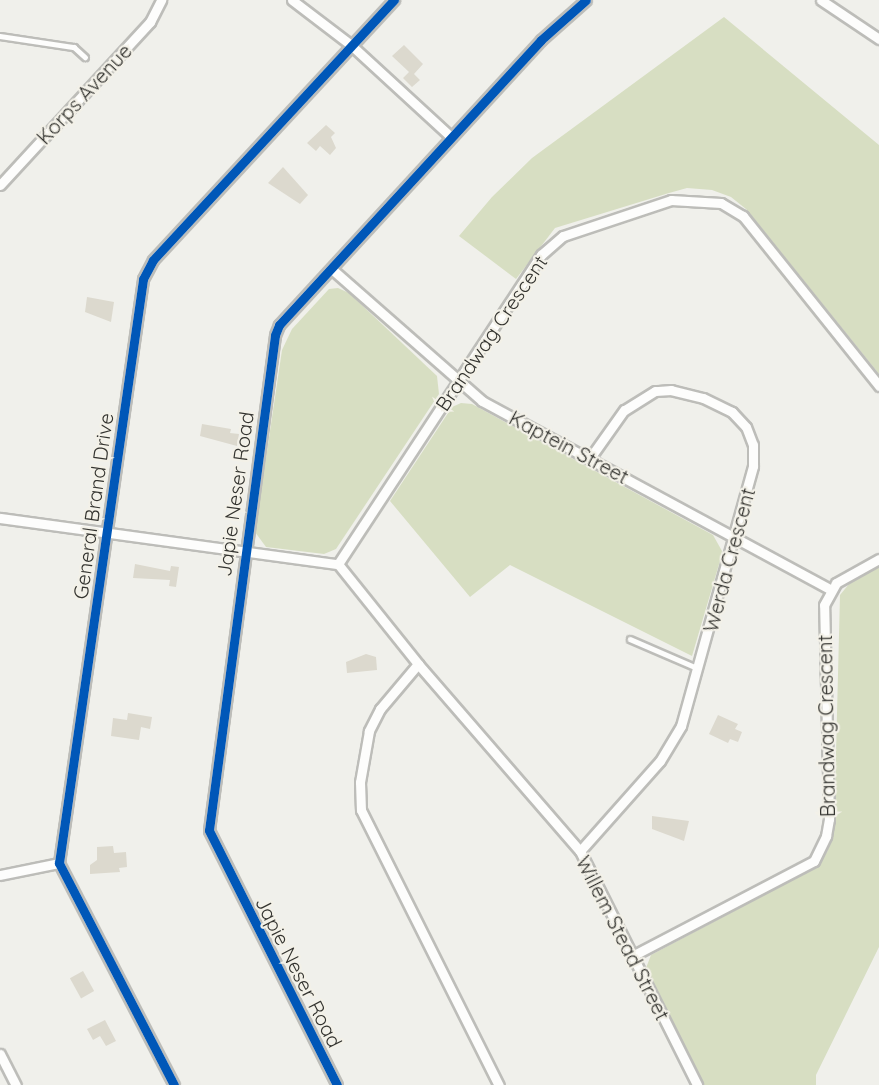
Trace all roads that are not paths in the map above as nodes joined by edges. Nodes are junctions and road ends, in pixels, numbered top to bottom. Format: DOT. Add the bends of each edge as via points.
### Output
graph roads {
  1 [pos="160,0"];
  2 [pos="292,0"];
  3 [pos="394,0"];
  4 [pos="586,0"];
  5 [pos="821,0"];
  6 [pos="0,36"];
  7 [pos="879,39"];
  8 [pos="351,45"];
  9 [pos="85,57"];
  10 [pos="451,137"];
  11 [pos="0,185"];
  12 [pos="333,270"];
  13 [pos="458,383"];
  14 [pos="879,386"];
  15 [pos="590,458"];
  16 [pos="0,518"];
  17 [pos="108,534"];
  18 [pos="734,537"];
  19 [pos="246,550"];
  20 [pos="879,559"];
  21 [pos="338,564"];
  22 [pos="830,589"];
  23 [pos="630,639"];
  24 [pos="418,664"];
  25 [pos="699,669"];
  26 [pos="579,851"];
  27 [pos="59,863"];
  28 [pos="0,875"];
  29 [pos="634,956"];
  30 [pos="0,1054"];
  31 [pos="16,1085"];
  32 [pos="174,1085"];
  33 [pos="337,1085"];
  34 [pos="499,1085"];
  35 [pos="697,1085"];
  1 -- 11 [label="street, Korps Avenue" via="150,22"];
  2 -- 8 [label="street"];
  3 -- 8 [label="street, General Brand Drive"];
  4 -- 10 [label="street, Japie Neser Road" via="541,40"];
  5 -- 7 [label="street"];
  6 -- 9 [label="lane" via="74,47"];
  8 -- 10 [label="street"];
  8 -- 17 [label="street, General Brand Drive" via="153,260 143,279"];
  10 -- 12 [label="street, Japie Neser Road"];
  12 -- 13 [label="street, Kaptein Street"];
  12 -- 19 [label="street, Japie Neser Road" via="279,325 275,335"];
  13 -- 14 [label="street, Brandwag Crescent" via="541,255 554,243 574,232 671,200 689,199 720,203 743,216"];
  13 -- 15 [label="street, Kaptein Street"];
  13 -- 21 [label="street, Brandwag Crescent"];
  15 -- 18 [label="street, Kaptein Street"];
  15 -- 18 [label="street, Werda Crescent" via="624,410 655,391 671,390 703,398 732,412 746,427 753,445 753,466"];
  16 -- 17 [label="street"];
  17 -- 19 [label="street"];
  17 -- 27 [label="street, General Brand Drive"];
  18 -- 22 [label="street, Kaptein Street"];
  18 -- 25 [label="street, Werda Crescent"];
  19 -- 21 [label="street"];
  19 -- 33 [label="street, Japie Neser Road" via="209,831"];
  20 -- 22 [label="street"];
  21 -- 24 [label="street, Willem Stead Street"];
  22 -- 29 [label="street, Brandwag Crescent" via="824,605 829,819 814,861"];
  23 -- 25 [label="lane"];
  24 -- 26 [label="street, Willem Stead Street"];
  24 -- 34 [label="street" via="380,709 369,731 360,782 362,810 366,825"];
  25 -- 26 [label="street, Werda Crescent" via="670,746"];
  26 -- 29 [label="street, Willem Stead Street"];
  27 -- 28 [label="street"];
  27 -- 32 [label="street"];
  29 -- 35 [label="street, Willem Stead Street"];
  30 -- 31 [label="street"];
}
